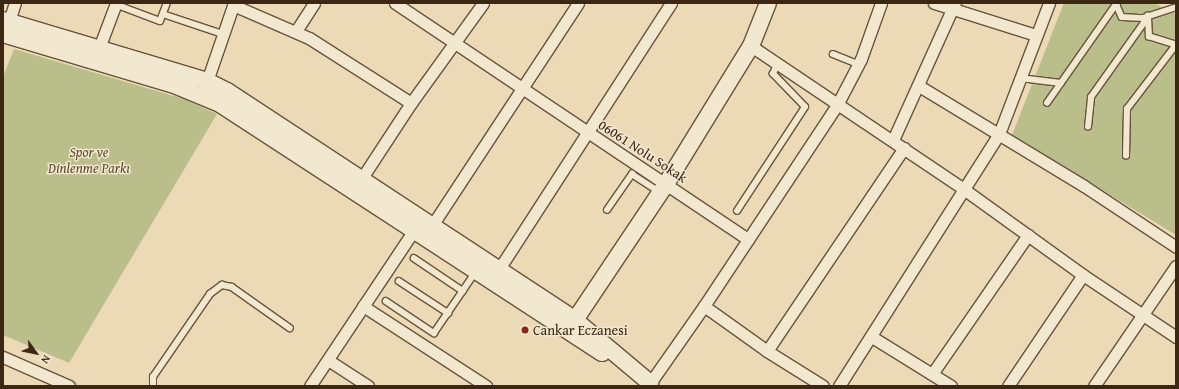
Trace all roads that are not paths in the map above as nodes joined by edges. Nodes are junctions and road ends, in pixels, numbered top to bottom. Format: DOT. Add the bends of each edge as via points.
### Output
graph roads {
  1 [pos="15,3"];
  2 [pos="115,3"];
  3 [pos="167,3"];
  4 [pos="314,3"];
  5 [pos="395,3"];
  6 [pos="483,3"];
  7 [pos="578,3"];
  8 [pos="671,3"];
  9 [pos="768,3"];
  10 [pos="881,3"];
  11 [pos="934,3"];
  12 [pos="1049,3"];
  13 [pos="233,4"];
  14 [pos="1117,4"];
  15 [pos="953,7"];
  16 [pos="1176,7"];
  17 [pos="163,14"];
  18 [pos="1148,16"];
  19 [pos="4,29"];
  20 [pos="296,31"];
  21 [pos="223,34"];
  22 [pos="1036,35"];
  23 [pos="457,42"];
  24 [pos="751,46"];
  25 [pos="99,48"];
  26 [pos="833,54"];
  27 [pos="777,64"];
  28 [pos="858,64"];
  29 [pos="1020,78"];
  30 [pos="1061,83"];
  31 [pos="522,86"];
  32 [pos="919,86"];
  33 [pos="205,88"];
  34 [pos="411,103"];
  35 [pos="1047,103"];
  36 [pos="837,104"];
  37 [pos="1088,127"];
  38 [pos="588,134"];
  39 [pos="999,134"];
  40 [pos="892,140"];
  41 [pos="904,148"];
  42 [pos="1126,156"];
  43 [pos="362,178"];
  44 [pos="663,188"];
  45 [pos="965,190"];
  46 [pos="607,210"];
  47 [pos="737,211"];
  48 [pos="433,224"];
  49 [pos="414,230"];
  50 [pos="1028,235"];
  51 [pos="748,238"];
  52 [pos="1176,247"];
  53 [pos="414,258"];
  54 [pos="1176,266"];
  55 [pos="499,269"];
  56 [pos="476,271"];
  57 [pos="1083,275"];
  58 [pos="399,281"];
  59 [pos="463,291"];
  60 [pos="386,301"];
  61 [pos="363,306"];
  62 [pos="704,306"];
  63 [pos="448,313"];
  64 [pos="1143,316"];
  65 [pos="575,320"];
  66 [pos="290,328"];
  67 [pos="872,337"];
  68 [pos="1176,337"];
  69 [pos="767,351"];
  70 [pos="3,357"];
  71 [pos="328,360"];
  72 [pos="932,374"];
  73 [pos="651,385"];
  74 [pos="69,386"];
  75 [pos="153,386"];
  76 [pos="310,386"];
  77 [pos="368,386"];
  78 [pos="486,386"];
  79 [pos="823,386"];
  80 [pos="839,386"];
  81 [pos="951,386"];
  82 [pos="1008,386"];
  83 [pos="1094,386"];
  1 -- 19 [label="street"];
  2 -- 17 [label="lane" via="160,21"];
  2 -- 25 [label="street"];
  3 -- 17 [label="lane"];
  4 -- 20 [label="street"];
  5 -- 23 [label="street, 06061 Nolu Sokak"];
  6 -- 23 [label="street"];
  7 -- 31 [label="street"];
  8 -- 38 [label="street"];
  9 -- 24 [label="street"];
  10 -- 28 [label="street"];
  11 -- 15 [label="street"];
  12 -- 22 [label="street"];
  13 -- 20 [label="street"];
  13 -- 21 [label="street"];
  14 -- 18 [label="lane" via="1122,17"];
  14 -- 30 [label="lane"];
  15 -- 22 [label="street"];
  15 -- 32 [label="street"];
  16 -- 18 [label="lane"];
  17 -- 21 [label="lane"];
  18 -- 37 [label="lane" via="1091,97"];
  18 -- 42 [label="lane" via="1149,37 1176,45 1127,109"];
  19 -- 25 [label="street"];
  19 -- 33 [label="street"];
  20 -- 34 [label="street"];
  21 -- 33 [label="street"];
  22 -- 29 [label="street"];
  23 -- 31 [label="street, 06061 Nolu Sokak"];
  23 -- 34 [label="street"];
  24 -- 27 [label="street"];
  24 -- 44 [label="street"];
  25 -- 33 [label="street"];
  26 -- 28 [label="lane"];
  27 -- 36 [label="street"];
  27 -- 47 [label="lane" via="773,74 805,107"];
  28 -- 36 [label="street"];
  29 -- 30 [label="lane"];
  29 -- 39 [label="street"];
  30 -- 35 [label="lane"];
  31 -- 38 [label="street, 06061 Nolu Sokak"];
  31 -- 48 [label="street"];
  32 -- 39 [label="street"];
  32 -- 40 [label="street"];
  33 -- 43 [label="street" via="227,91"];
  33 -- 49 [label="street" via="220,104"];
  34 -- 43 [label="street"];
  36 -- 40 [label="street"];
  36 -- 51 [label="street"];
  38 -- 44 [label="street, 06061 Nolu Sokak"];
  38 -- 55 [label="street"];
  39 -- 45 [label="street"];
  39 -- 52 [label="street"];
  40 -- 41 [label="street"];
  41 -- 45 [label="street"];
  41 -- 69 [label="street"];
  43 -- 48 [label="street"];
  44 -- 46 [label="lane" via="632,174"];
  44 -- 51 [label="street, 06061 Nolu Sokak"];
  44 -- 65 [label="street"];
  45 -- 50 [label="street"];
  45 -- 67 [label="street"];
  48 -- 55 [label="street"];
  49 -- 56 [label="street"];
  49 -- 61 [label="street"];
  50 -- 57 [label="street"];
  50 -- 72 [label="street"];
  51 -- 62 [label="street"];
  53 -- 59 [label="lane"];
  54 -- 64 [label="street"];
  55 -- 65 [label="street"];
  56 -- 59 [label="lane"];
  56 -- 73 [label="street"];
  57 -- 64 [label="street"];
  57 -- 82 [label="street"];
  58 -- 63 [label="lane"];
  59 -- 63 [label="lane"];
  60 -- 63 [label="lane" via="434,333"];
  61 -- 71 [label="street"];
  61 -- 78 [label="street"];
  62 -- 69 [label="street"];
  62 -- 73 [label="street"];
  64 -- 68 [label="street"];
  64 -- 83 [label="street"];
  65 -- 73 [label="street"];
  66 -- 75 [label="lane" via="232,288 222,285 215,288 205,301 153,377"];
  67 -- 72 [label="street"];
  67 -- 80 [label="street"];
  69 -- 79 [label="street"];
  70 -- 74 [label="street"];
  71 -- 76 [label="street"];
  71 -- 77 [label="street"];
  72 -- 81 [label="street"];
}
